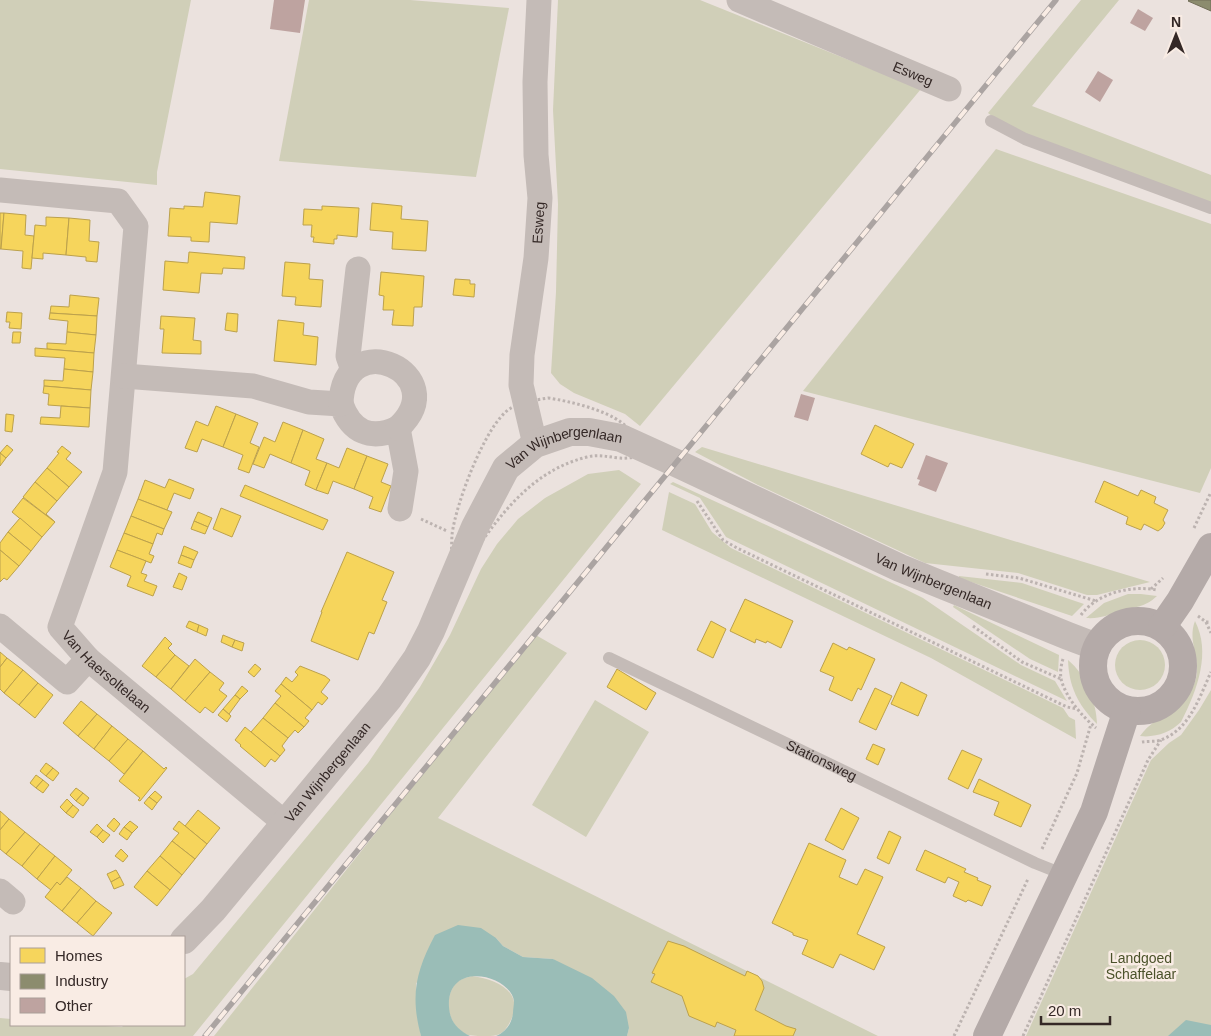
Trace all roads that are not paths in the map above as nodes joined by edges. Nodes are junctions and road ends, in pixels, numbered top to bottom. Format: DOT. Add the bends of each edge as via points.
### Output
graph roads {
  1 [pos="539,0"];
  2 [pos="739,0"];
  3 [pos="949,89"];
  4 [pos="992,121"];
  5 [pos="0,190"];
  6 [pos="1211,208"];
  7 [pos="358,270"];
  8 [pos="353,370"];
  9 [pos="124,376"];
  10 [pos="341,404"];
  11 [pos="398,428"];
  12 [pos="535,444"];
  13 [pos="400,509"];
  14 [pos="1211,547"];
  15 [pos="0,626"];
  16 [pos="1162,627"];
  17 [pos="1097,646"];
  18 [pos="609,658"];
  19 [pos="88,660"];
  20 [pos="1127,710"];
  21 [pos="286,824"];
  22 [pos="1064,875"];
  23 [pos="185,939"];
  24 [pos="987,1036"];
  1 -- 12 [label="street, Esweg" via="535,82 540,198 521,384"];
  2 -- 3 [label="street, Esweg"];
  4 -- 6 [label="lane" via="1025,139"];
  5 -- 9 [label="street, Van Haersoltelaan" via="118,201 136,226"];
  7 -- 8 [label="street" via="348,356"];
  8 -- 10 [label="street" via="342,391"];
  8 -- 11 [label="street" via="375,361 387,362 407,375 412,386 413,409"];
  9 -- 10 [label="street" via="253,386 310,402"];
  9 -- 19 [label="street, Van Haersoltelaan" via="115,472 60,628"];
  10 -- 11 [label="street" via="353,425 363,431 381,434"];
  11 -- 13 [label="street" via="406,471"];
  12 -- 17 [label="street, Van Wijnbergenlaan" via="570,432 621,438 900,568"];
  12 -- 21 [label="street, Van Wijnbergenlaan" via="506,468 475,527 417,658 389,698"];
  14 -- 16 [label="main road"];
  15 -- 19 [label="street" via="67,682"];
  16 -- 17 [label="main road" via="1150,622 1126,622 1104,636"];
  16 -- 20 [label="main road" via="1180,649 1184,662 1183,677 1168,701 1155,708"];
  17 -- 20 [label="main road" via="1094,659 1097,685 1110,700"];
  18 -- 22 [label="lane, Stationsweg"];
  19 -- 21 [label="street, Van Haersoltelaan"];
  20 -- 22 [label="main road" via="1094,812"];
  21 -- 23 [label="street, Van Wijnbergenlaan"];
  22 -- 24 [label="main road"];
}
